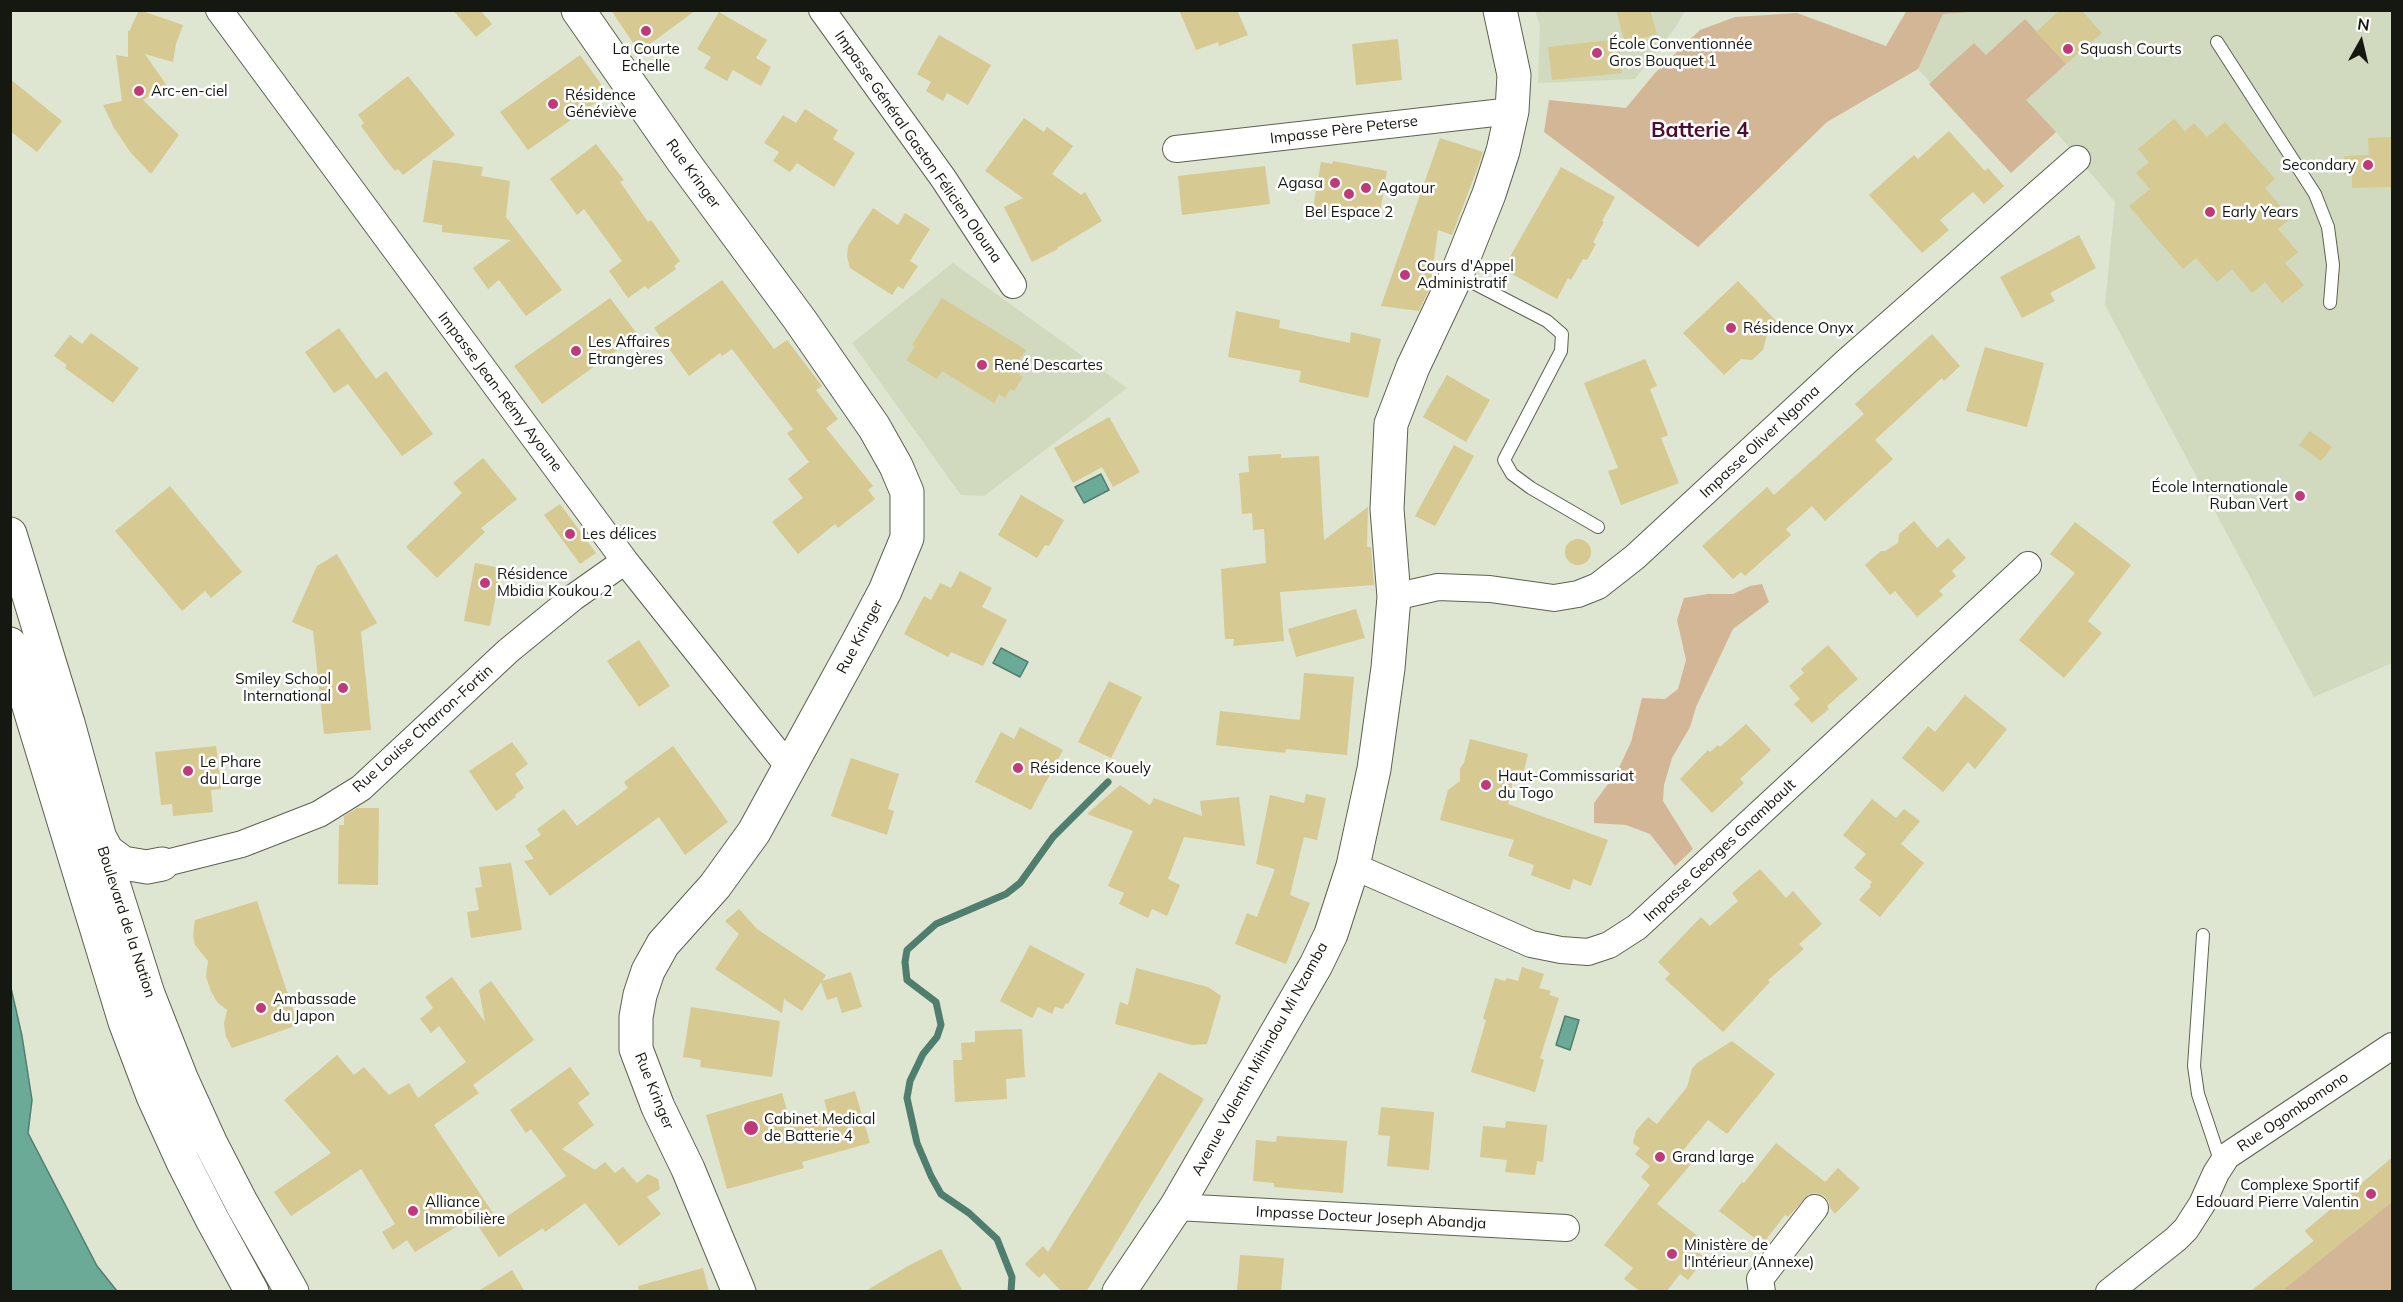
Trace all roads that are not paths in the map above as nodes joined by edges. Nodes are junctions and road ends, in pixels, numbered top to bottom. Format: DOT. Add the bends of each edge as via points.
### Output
graph roads {
  1 [pos="219,10"];
  2 [pos="578,10"];
  3 [pos="822,10"];
  4 [pos="1500,10"];
  5 [pos="2217,42"];
  6 [pos="1512,111"];
  7 [pos="1176,149"];
  8 [pos="2077,159"];
  9 [pos="1457,274"];
  10 [pos="1012,285"];
  11 [pos="2330,303"];
  12 [pos="1598,527"];
  13 [pos="10,534"];
  14 [pos="625,561"];
  15 [pos="2028,565"];
  16 [pos="1394,597"];
  17 [pos="10,644"];
  18 [pos="789,767"];
  19 [pos="99,837"];
  20 [pos="162,864"];
  21 [pos="1353,866"];
  22 [pos="123,915"];
  23 [pos="2203,935"];
  24 [pos="2392,1046"];
  25 [pos="2222,1164"];
  26 [pos="1176,1207"];
  27 [pos="1815,1208"];
  28 [pos="1566,1228"];
  29 [pos="252,1292"];
  30 [pos="292,1292"];
  31 [pos="739,1292"];
  32 [pos="1119,1292"];
  33 [pos="1762,1292"];
  34 [pos="2109,1292"];
  1 -- 14 [label="street, Impasse Jean-Rémy Ayoune"];
  2 -- 18 [label="street, Rue Kringer" via="857,403 890,455 907,492 907,538 899,559"];
  3 -- 10 [label="street, Impasse Général Gaston Félicien Olouna" via="943,178"];
  4 -- 6 [label="street, Avenue Valentin Mihindou Mi Nzamba" via="1514,75"];
  5 -- 11 [label="lane" via="2315,194 2328,227 2333,265"];
  6 -- 7 [label="street, Impasse Père Peterse"];
  6 -- 9 [label="street, Avenue Valentin Mihindou Mi Nzamba" via="1489,194"];
  8 -- 16 [label="street, Impasse Oliver Ngoma" via="1598,586 1554,598 1438,587"];
  9 -- 12 [label="lane" via="1547,321 1562,334 1561,351 1504,460 1512,474 1531,488"];
  9 -- 16 [label="street, Avenue Valentin Mihindou Mi Nzamba" via="1391,424 1387,509"];
  13 -- 19 [label="street, Boulevard de la Nation"];
  14 -- 18 [label="street, Impasse Jean-Rémy Ayoune"];
  14 -- 20 [label="street, Rue Louise Charron-Fortin" via="508,651 361,788 319,814 242,844"];
  15 -- 21 [label="street, Impasse Georges Gnambault" via="1637,927 1609,945 1588,951 1531,944"];
  16 -- 21 [label="street, Avenue Valentin Mihindou Mi Nzamba" via="1374,769"];
  17 -- 29 [label="street, Boulevard de la Nation" via="125,1022 183,1162"];
  18 -- 31 [label="street, Rue Kringer" via="733,865 663,944 648,971 636,1017 636,1049 644,1072"];
  19 -- 20 [label="street" via="107,851 123,863 147,867"];
  19 -- 22 [label="street, Boulevard de la Nation"];
  20 -- 22 [label="street" via="130,884"];
  21 -- 26 [label="street, Avenue Valentin Mihindou Mi Nzamba" via="1331,934 1316,965"];
  22 -- 30 [label="street, Boulevard de la Nation" via="148,994 198,1116"];
  23 -- 25 [label="lane" via="2194,1066 2198,1094"];
  24 -- 25 [label="street, Rue Ogombomono" via="2261,1132"];
  25 -- 34 [label="street, Rue Ogombomono" via="2186,1228"];
  26 -- 28 [label="street, Impasse Docteur Joseph Abandja"];
  26 -- 32 [label="street, Avenue Valentin Mihindou Mi Nzamba"];
  27 -- 33 [label="street" via="1760,1279"];
}
